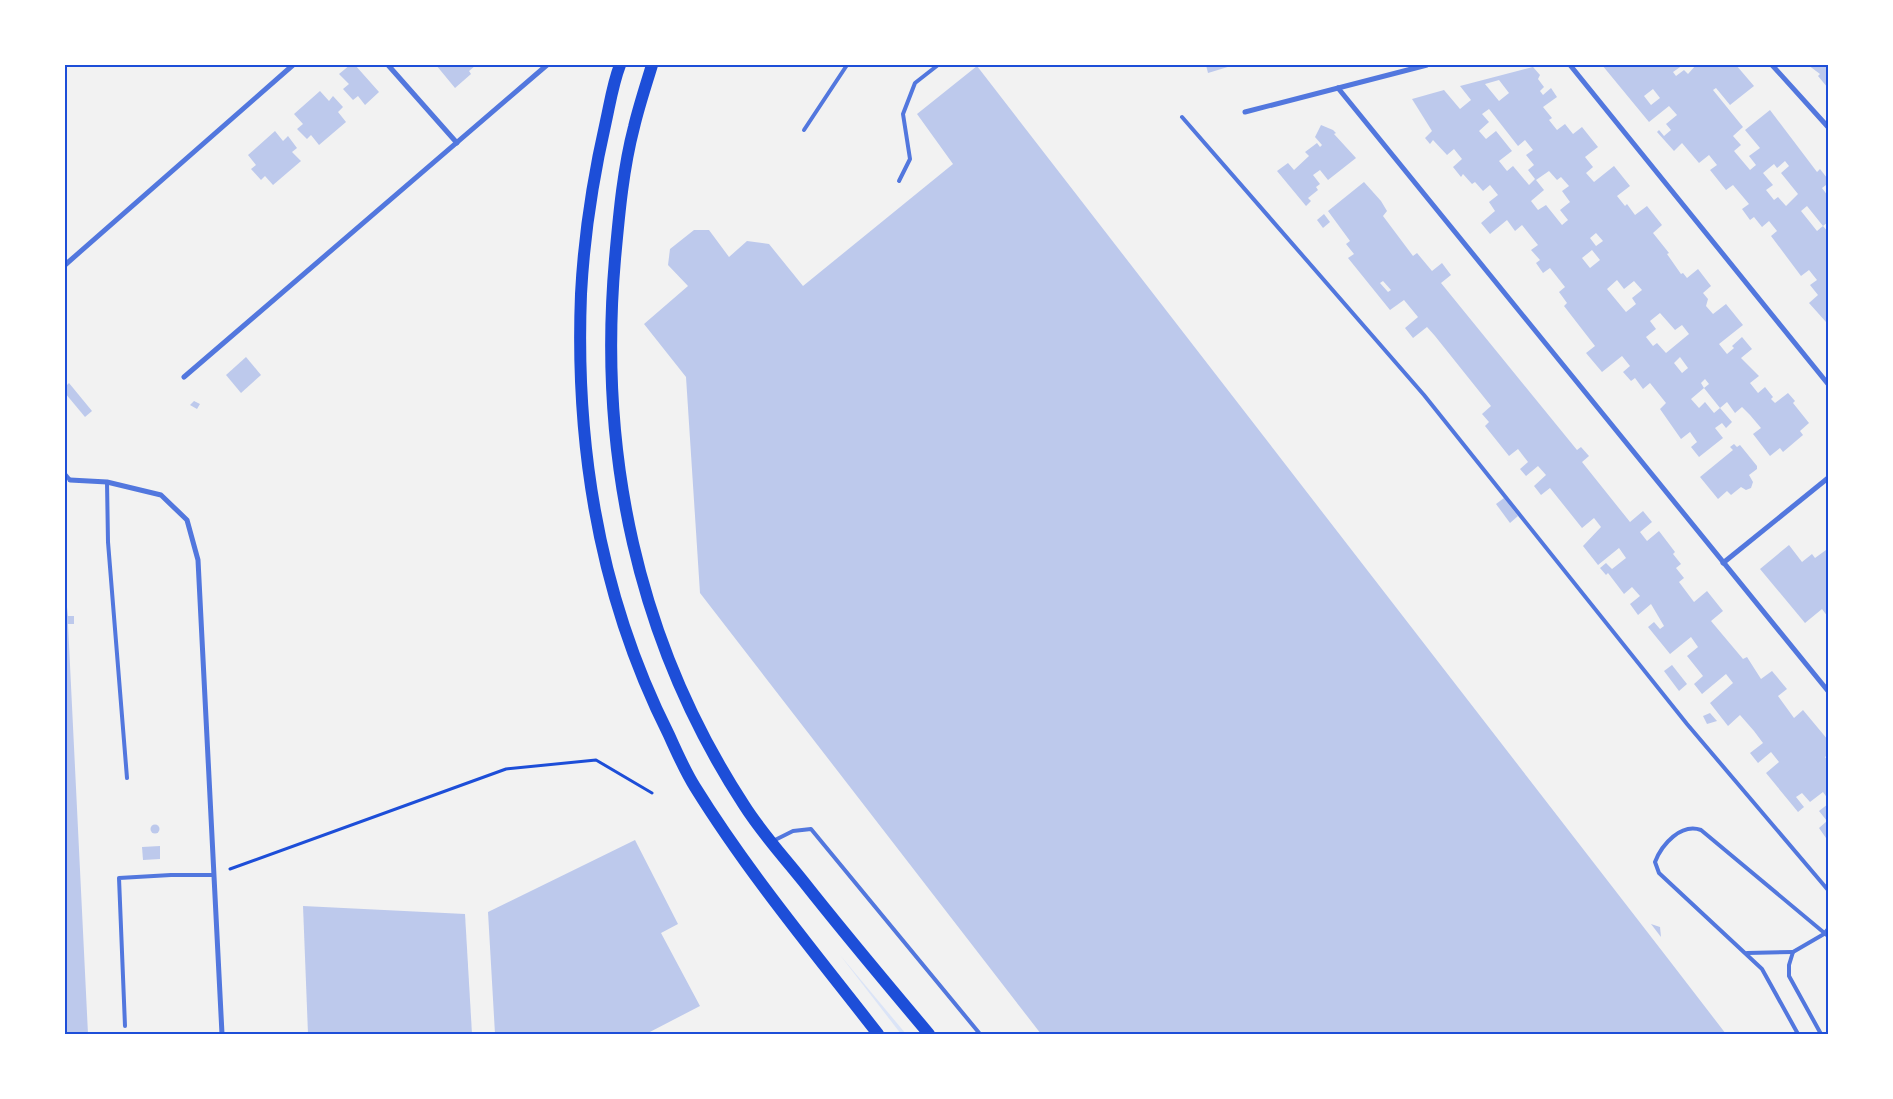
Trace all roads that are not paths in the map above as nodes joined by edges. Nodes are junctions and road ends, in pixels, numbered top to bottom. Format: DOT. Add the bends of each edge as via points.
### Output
graph roads {
  1 [pos="293,65"];
  2 [pos="388,65"];
  3 [pos="547,65"];
  4 [pos="620,65"];
  5 [pos="652,65"];
  6 [pos="847,65"];
  7 [pos="938,65"];
  8 [pos="1427,65"];
  9 [pos="1570,65"];
  10 [pos="1772,65"];
  11 [pos="1338,88"];
  12 [pos="1245,112"];
  13 [pos="1182,117"];
  14 [pos="1828,127"];
  15 [pos="804,130"];
  16 [pos="457,143"];
  17 [pos="899,181"];
  18 [pos="65,265"];
  19 [pos="184,377"];
  20 [pos="1828,384"];
  21 [pos="65,474"];
  22 [pos="1828,478"];
  23 [pos="70,480"];
  24 [pos="107,482"];
  25 [pos="1723,563"];
  26 [pos="1828,692"];
  27 [pos="127,778"];
  28 [pos="771,842"];
  29 [pos="214,875"];
  30 [pos="1828,890"];
  31 [pos="1828,929"];
  32 [pos="1826,935"];
  33 [pos="1793,952"];
  34 [pos="1747,953"];
  35 [pos="126,1026"];
  36 [pos="222,1034"];
  37 [pos="878,1034"];
  38 [pos="929,1034"];
  39 [pos="980,1034"];
  40 [pos="1798,1034"];
  41 [pos="1821,1034"];
  1 -- 18 [label="street"];
  2 -- 16 [label="street"];
  3 -- 16 [label="street"];
  4 -- 37 [label="main road" via="596,165 583,256 579,340 585,450 601,546 622,626 654,705 694,785 752,872"];
  5 -- 28 [label="main road" via="634,128 622,196 610,317 612,403 623,500 647,599 676,679 708,746 745,807"];
  6 -- 15 [label="lane"];
  7 -- 17 [label="lane" via="914,83 903,114 910,159"];
  8 -- 11 [label="street"];
  9 -- 20 [label="street"];
  10 -- 14 [label="street"];
  11 -- 12 [label="street"];
  11 -- 25 [label="street"];
  13 -- 30 [label="lane" via="1424,395 1687,724"];
  16 -- 19 [label="street"];
  21 -- 23 [label="lane"];
  22 -- 25 [label="street"];
  23 -- 24 [label="street"];
  24 -- 27 [label="lane" via="108,542"];
  24 -- 29 [label="street" via="161,495 187,520 198,560"];
  25 -- 26 [label="street"];
  28 -- 38 [label="main road"];
  28 -- 39 [label="lane" via="793,831 811,829"];
  29 -- 35 [label="lane" via="119,878"];
  29 -- 36 [label="street"];
  31 -- 32 [label="lane"];
  32 -- 33 [label="lane"];
  32 -- 34 [label="lane" via="1701,830 1692,827 1683,830 1660,848 1655,862 1660,872"];
  33 -- 34 [label="lane"];
  33 -- 41 [label="lane" via="1789,976"];
  34 -- 40 [label="lane" via="1762,969"];
}
